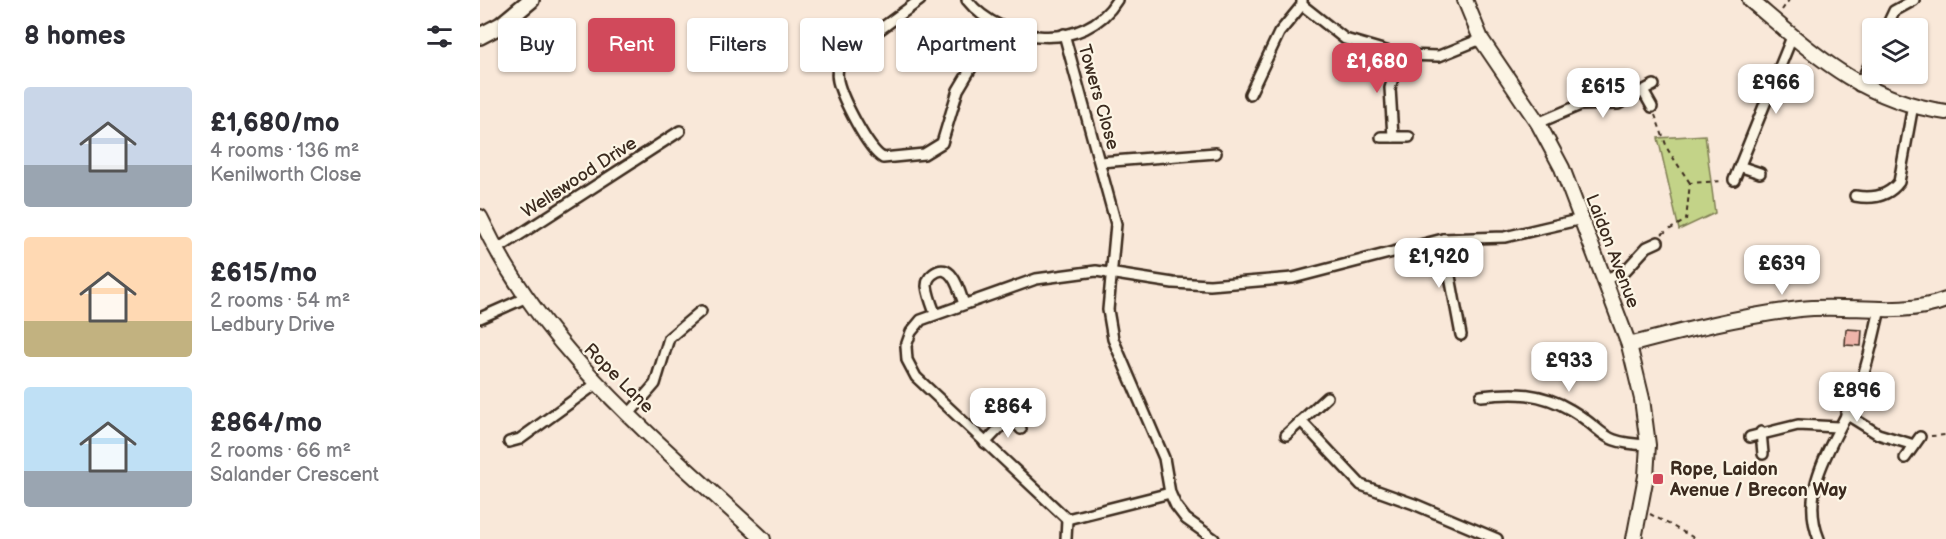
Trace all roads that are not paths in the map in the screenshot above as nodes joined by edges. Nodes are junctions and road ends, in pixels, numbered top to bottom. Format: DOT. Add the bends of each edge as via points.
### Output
graph roads {
  1 [pos="531,0"];
  2 [pos="920,0"];
  3 [pos="967,0"];
  4 [pos="1117,0"];
  5 [pos="1465,0"];
  6 [pos="1750,0"];
  7 [pos="1914,0"];
  8 [pos="1302,3"];
  9 [pos="896,18"];
  10 [pos="896,18"];
  11 [pos="986,18"];
  12 [pos="1891,18"];
  13 [pos="1064,34"];
  14 [pos="1037,35"];
  15 [pos="480,36"];
  16 [pos="1792,37"];
  17 [pos="1481,39"];
  18 [pos="1400,55"];
  19 [pos="969,72"];
  20 [pos="1862,80"];
  21 [pos="1654,85"];
  22 [pos="1859,86"];
  23 [pos="1643,91"];
  24 [pos="1250,94"];
  25 [pos="1913,105"];
  26 [pos="1652,107"];
  27 [pos="1946,112"];
  28 [pos="1538,123"];
  29 [pos="680,131"];
  30 [pos="1381,137"];
  31 [pos="1392,137"];
  32 [pos="1409,137"];
  33 [pos="1216,153"];
  34 [pos="1100,162"];
  35 [pos="1742,167"];
  36 [pos="1760,173"];
  37 [pos="1734,180"];
  38 [pos="1855,196"];
  39 [pos="480,218"];
  40 [pos="1582,219"];
  41 [pos="1443,239"];
  42 [pos="1658,242"];
  43 [pos="495,250"];
  44 [pos="1112,272"];
  45 [pos="1606,279"];
  46 [pos="525,298"];
  47 [pos="1946,300"];
  48 [pos="964,304"];
  49 [pos="1880,309"];
  50 [pos="701,311"];
  51 [pos="935,314"];
  52 [pos="480,318"];
  53 [pos="1461,335"];
  54 [pos="1629,345"];
  55 [pos="596,384"];
  56 [pos="1481,396"];
  57 [pos="1327,397"];
  58 [pos="1003,406"];
  59 [pos="1846,414"];
  60 [pos="628,415"];
  61 [pos="1011,416"];
  62 [pos="1301,421"];
  63 [pos="1838,427"];
  64 [pos="1021,429"];
  65 [pos="1761,432"];
  66 [pos="1286,435"];
  67 [pos="1750,436"];
  68 [pos="1920,436"];
  69 [pos="509,442"];
  70 [pos="985,442"];
  71 [pos="1648,445"];
  72 [pos="1914,446"];
  73 [pos="1763,454"];
  74 [pos="1905,458"];
  75 [pos="1170,493"];
  76 [pos="1067,519"];
  77 [pos="763,539"];
  78 [pos="1066,539"];
  79 [pos="1214,539"];
  80 [pos="1497,539"];
  81 [pos="1634,539"];
  82 [pos="1819,539"];
  1 -- 15 [label="main road" via="501,25"];
  2 -- 10 [label="street"];
  3 -- 11 [label="street"];
  4 -- 13 [label="street" via="1100,18"];
  5 -- 17 [label="street, Laidon Avenue"];
  6 -- 16 [label="street"];
  7 -- 12 [label="street" via="1894,11"];
  8 -- 18 [label="street" via="1345,39"];
  8 -- 24 [label="street" via="1279,33"];
  9 -- 19 [label="street" via="839,62 840,87 872,150 883,158 924,154 942,143 958,90"];
  13 -- 14 [label="street"];
  13 -- 34 [label="street, Towers Close"];
  16 -- 22 [label="street"];
  16 -- 35 [label="street"];
  17 -- 18 [label="street" via="1438,56"];
  17 -- 28 [label="street, Laidon Avenue"];
  18 -- 31 [label="street" via="1390,88"];
  20 -- 22 [label="street"];
  21 -- 23 [label="street"];
  22 -- 25 [label="street"];
  23 -- 26 [label="street"];
  23 -- 28 [label="street" via="1618,104 1572,107"];
  25 -- 27 [label="street"];
  25 -- 38 [label="street" via="1899,182 1877,197"];
  28 -- 40 [label="street, Laidon Avenue" via="1562,168"];
  29 -- 43 [label="street, Wellswood Drive"];
  30 -- 31 [label="street"];
  31 -- 32 [label="street"];
  33 -- 34 [label="street, Towers Close"];
  34 -- 44 [label="street" via="1116,224"];
  35 -- 36 [label="street"];
  35 -- 37 [label="street"];
  39 -- 43 [label="street, Rope Lane"];
  40 -- 41 [label="street" via="1504,237"];
  40 -- 45 [label="street, Laidon Avenue"];
  41 -- 44 [label="street" via="1293,278 1173,284"];
  41 -- 53 [label="street"];
  42 -- 45 [label="street" via="1645,242 1625,271"];
  43 -- 46 [label="street, Rope Lane"];
  44 -- 48 [label="street" via="1036,279"];
  44 -- 75 [label="street" via="1108,310 1113,339 1164,458"];
  45 -- 54 [label="street, Laidon Avenue"];
  46 -- 52 [label="street"];
  46 -- 55 [label="street, Rope Lane"];
  47 -- 49 [label="street" via="1904,310"];
  48 -- 51 [label="street"];
  48 -- 51 [label="street" via="954,277 938,271 927,284"];
  49 -- 54 [label="street" via="1841,305 1800,309 1699,327"];
  49 -- 59 [label="street" via="1860,386"];
  50 -- 60 [label="street" via="669,338 655,384"];
  51 -- 70 [label="street" via="921,320 911,332 906,346 909,366"];
  54 -- 71 [label="street, Laidon Avenue"];
  55 -- 60 [label="street, Rope Lane"];
  55 -- 69 [label="street" via="520,440"];
  56 -- 71 [label="street" via="1515,392 1537,396 1571,410 1609,440"];
  57 -- 62 [label="street"];
  58 -- 61 [label="street"];
  59 -- 63 [label="street"];
  59 -- 72 [label="street" via="1878,434"];
  60 -- 77 [label="street, Rope Lane"];
  61 -- 64 [label="street"];
  61 -- 70 [label="street"];
  62 -- 66 [label="street"];
  62 -- 80 [label="street" via="1361,485"];
  63 -- 65 [label="street" via="1798,425"];
  63 -- 82 [label="street" via="1822,464 1813,500"];
  65 -- 67 [label="street"];
  65 -- 73 [label="street"];
  68 -- 72 [label="street"];
  70 -- 76 [label="street"];
  71 -- 81 [label="street, Laidon Avenue"];
  72 -- 74 [label="street"];
  75 -- 76 [label="street"];
  75 -- 79 [label="street" via="1186,519"];
  76 -- 78 [label="street"];
}
